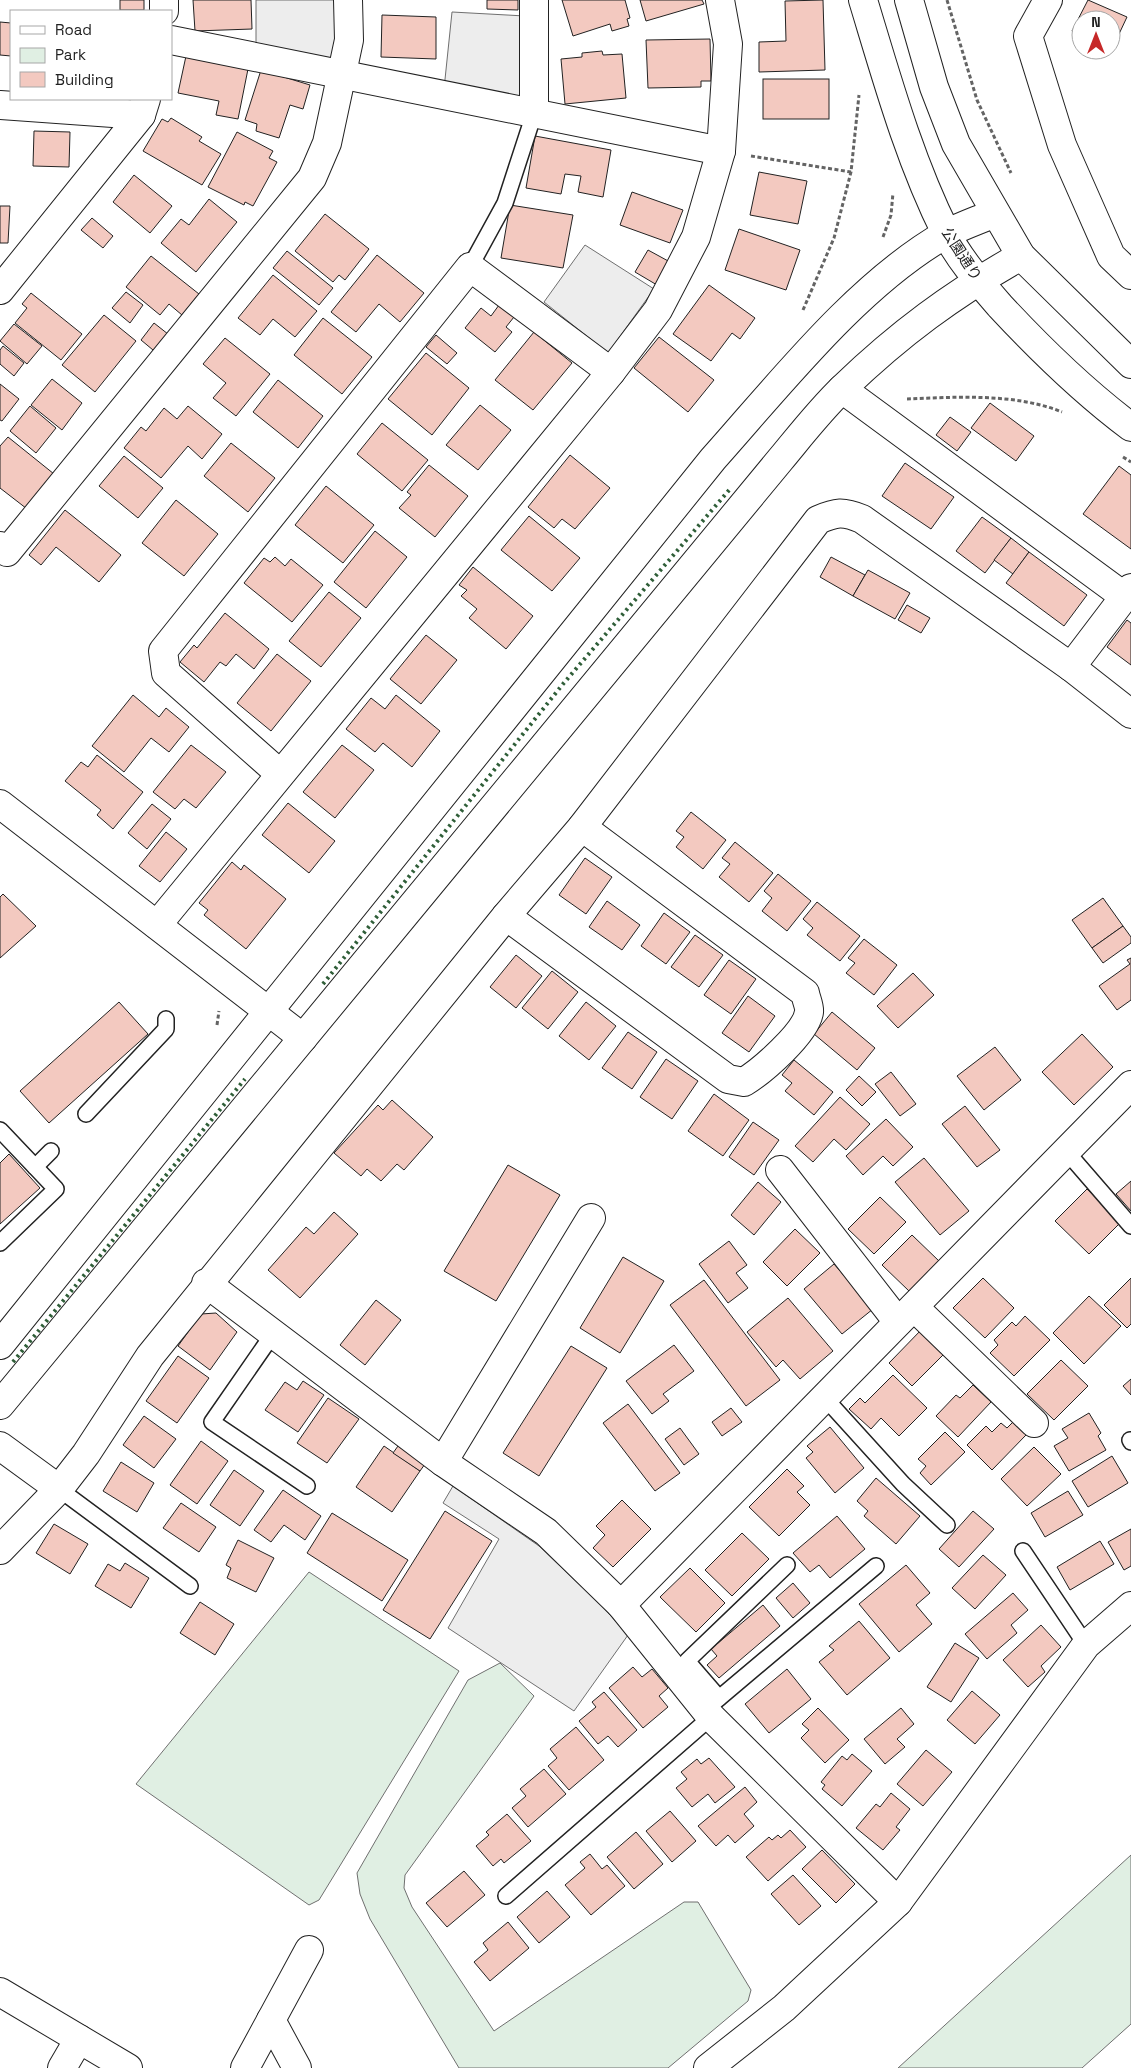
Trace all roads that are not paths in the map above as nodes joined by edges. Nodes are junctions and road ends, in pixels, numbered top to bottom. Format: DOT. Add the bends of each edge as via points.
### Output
graph roads {
  1 [pos="534,0"];
  2 [pos="720,0"];
  3 [pos="863,0"];
  4 [pos="909,0"];
  5 [pos="1048,0"];
  6 [pos="345,15"];
  7 [pos="172,40"];
  8 [pos="342,75"];
  9 [pos="0,105"];
  10 [pos="144,107"];
  11 [pos="534,114"];
  12 [pos="721,151"];
  13 [pos="995,213"];
  14 [pos="946,234"];
  15 [pos="1021,256"];
  16 [pos="470,267"];
  17 [pos="1131,275"];
  18 [pos="978,280"];
  19 [pos="0,290"];
  20 [pos="1131,364"];
  21 [pos="612,372"];
  22 [pos="842,389"];
  23 [pos="1131,427"];
  24 [pos="0,546"];
  25 [pos="1128,593"];
  26 [pos="1071,667"];
  27 [pos="1131,714"];
  28 [pos="279,773"];
  29 [pos="0,804"];
  30 [pos="582,827"];
  31 [pos="506,916"];
  32 [pos="157,925"];
  33 [pos="268,1010"];
  34 [pos="166,1019"];
  35 [pos="303,1038"];
  36 [pos="1131,1085"];
  37 [pos="86,1114"];
  38 [pos="0,1130"];
  39 [pos="51,1151"];
  40 [pos="1066,1151"];
  41 [pos="35,1167"];
  42 [pos="780,1170"];
  43 [pos="590,1218"];
  44 [pos="1131,1226"];
  45 [pos="0,1242"];
  46 [pos="206,1284"];
  47 [pos="906,1314"];
  48 [pos="273,1334"];
  49 [pos="0,1344"];
  50 [pos="824,1397"];
  51 [pos="0,1405"];
  52 [pos="1034,1423"];
  53 [pos="0,1446"];
  54 [pos="443,1462"];
  55 [pos="307,1486"];
  56 [pos="59,1489"];
  57 [pos="947,1525"];
  58 [pos="0,1550"];
  59 [pos="1023,1551"];
  60 [pos="786,1565"];
  61 [pos="876,1566"];
  62 [pos="190,1586"];
  63 [pos="621,1605"];
  64 [pos="1131,1606"];
  65 [pos="1086,1645"];
  66 [pos="712,1708"];
  67 [pos="506,1896"];
  68 [pos="898,1902"];
  69 [pos="309,1950"];
  70 [pos="0,1992"];
  71 [pos="271,2020"];
  72 [pos="78,2039"];
  73 [pos="62,2068"];
  74 [pos="128,2068"];
  75 [pos="245,2068"];
  76 [pos="297,2068"];
  77 [pos="708,2068"];
  1 -- 11 [label="street"];
  2 -- 12 [label="street" via="728,44"];
  3 -- 14 [label="street, 公園通り" via="906,140"];
  4 -- 13 [label="street" via="934,88 956,144"];
  5 -- 17 [label="street" via="1028,36 1062,145 1111,256"];
  6 -- 8 [label="street" via="349,40"];
  7 -- 8 [label="street"];
  8 -- 11 [label="street"];
  8 -- 24 [label="street" via="327,143 312,178 7,552"];
  9 -- 10 [label="street"];
  10 -- 19 [label="street"];
  11 -- 12 [label="street"];
  11 -- 16 [label="lane" via="505,203"];
  12 -- 21 [label="street" via="696,237 658,310 639,323"];
  13 -- 14 [label="street"];
  13 -- 15 [label="street"];
  14 -- 18 [label="street, 公園通り"];
  14 -- 33 [label="street" via="893,271 829,330 713,459"];
  15 -- 18 [label="street"];
  15 -- 20 [label="street"];
  16 -- 21 [label="street"];
  16 -- 28 [label="street" via="163,651 166,673"];
  18 -- 22 [label="street" via="918,322"];
  18 -- 23 [label="street, 公園通り" via="1025,333 1104,407"];
  21 -- 28 [label="street"];
  22 -- 25 [label="street"];
  22 -- 35 [label="street" via="773,467"];
  25 -- 26 [label="street"];
  26 -- 27 [label="street"];
  26 -- 30 [label="street" via="862,519 846,513 832,514 818,520"];
  28 -- 32 [label="street"];
  29 -- 32 [label="street"];
  30 -- 31 [label="street"];
  30 -- 31 [label="street" via="805,993 809,1011 803,1028 757,1074 744,1082 728,1079"];
  31 -- 46 [label="street"];
  32 -- 33 [label="street"];
  33 -- 35 [label="street"];
  33 -- 49 [label="street"];
  34 -- 37 [label="lane" via="166,1029"];
  35 -- 51 [label="street"];
  36 -- 40 [label="street"];
  38 -- 41 [label="lane"];
  39 -- 41 [label="lane"];
  40 -- 44 [label="lane"];
  40 -- 47 [label="street"];
  41 -- 45 [label="lane" via="56,1189"];
  42 -- 47 [label="street"];
  43 -- 54 [label="street"];
  46 -- 48 [label="street"];
  46 -- 56 [label="street" via="150,1356 86,1454"];
  47 -- 50 [label="street"];
  47 -- 52 [label="street"];
  48 -- 54 [label="street"];
  48 -- 55 [label="lane" via="212,1422"];
  50 -- 57 [label="lane" via="904,1484"];
  50 -- 63 [label="street"];
  53 -- 56 [label="street"];
  54 -- 63 [label="street" via="546,1532"];
  56 -- 58 [label="street"];
  56 -- 62 [label="lane"];
  59 -- 65 [label="lane"];
  60 -- 66 [label="lane" via="687,1660"];
  61 -- 66 [label="lane"];
  63 -- 66 [label="street"];
  64 -- 65 [label="street"];
  65 -- 68 [label="street"];
  66 -- 67 [label="lane"];
  66 -- 68 [label="street"];
  68 -- 77 [label="street" via="784,2008"];
  69 -- 71 [label="street"];
  70 -- 72 [label="street"];
  71 -- 75 [label="street"];
  71 -- 76 [label="street"];
  72 -- 73 [label="street"];
  72 -- 74 [label="street"];
}
